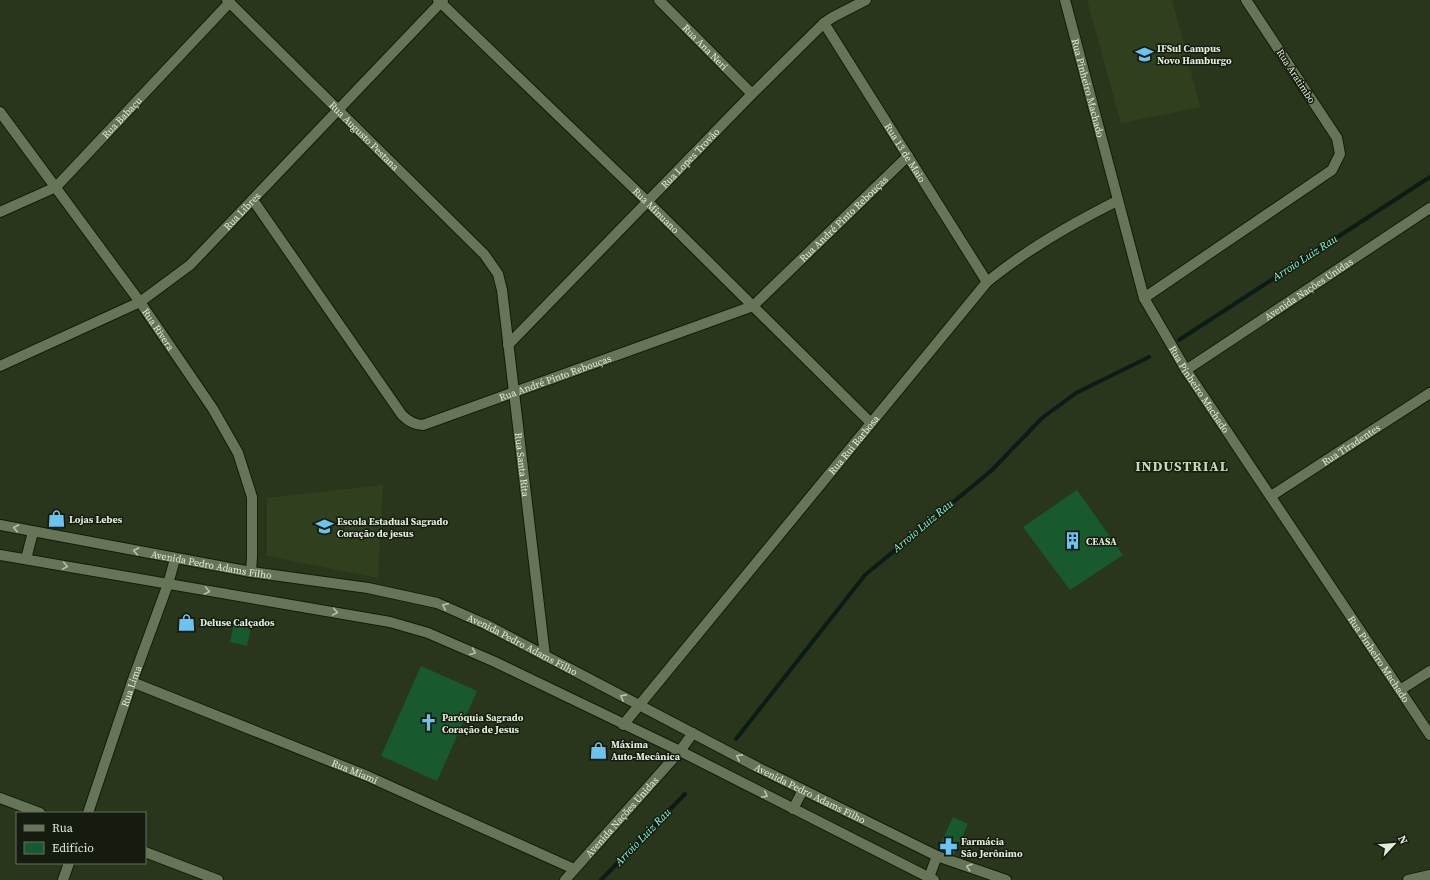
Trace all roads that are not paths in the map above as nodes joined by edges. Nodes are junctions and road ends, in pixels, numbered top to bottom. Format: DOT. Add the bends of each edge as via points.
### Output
graph roads {
  1 [pos="658,0"];
  2 [pos="866,0"];
  3 [pos="1065,0"];
  4 [pos="1246,0"];
  5 [pos="228,1"];
  6 [pos="441,1"];
  7 [pos="824,23"];
  8 [pos="752,94"];
  9 [pos="338,109"];
  10 [pos="0,112"];
  11 [pos="908,156"];
  12 [pos="56,187"];
  13 [pos="253,200"];
  14 [pos="1117,201"];
  15 [pos="648,202"];
  16 [pos="1430,208"];
  17 [pos="0,212"];
  18 [pos="498,274"];
  19 [pos="988,282"];
  20 [pos="1144,298"];
  21 [pos="140,302"];
  22 [pos="752,306"];
  23 [pos="508,345"];
  24 [pos="0,366"];
  25 [pos="1186,370"];
  26 [pos="514,393"];
  27 [pos="1430,393"];
  28 [pos="871,423"];
  29 [pos="1271,496"];
  30 [pos="0,525"];
  31 [pos="32,532"];
  32 [pos="0,555"];
  33 [pos="26,559"];
  34 [pos="175,559"];
  35 [pos="251,572"];
  36 [pos="168,584"];
  37 [pos="545,656"];
  38 [pos="1430,671"];
  39 [pos="132,682"];
  40 [pos="1400,690"];
  41 [pos="638,705"];
  42 [pos="623,725"];
  43 [pos="693,733"];
  44 [pos="1430,735"];
  45 [pos="680,751"];
  46 [pos="802,790"];
  47 [pos="0,798"];
  48 [pos="793,809"];
  49 [pos="37,812"];
  50 [pos="88,812"];
  51 [pos="146,852"];
  52 [pos="937,856"];
  53 [pos="69,864"];
  54 [pos="574,869"];
  55 [pos="1430,875"];
  56 [pos="930,879"];
  57 [pos="62,880"];
  58 [pos="218,880"];
  59 [pos="565,880"];
  60 [pos="1006,880"];
  61 [pos="1408,880"];
  1 -- 8 [label="street, Rua Ana Neri"];
  2 -- 7 [label="street, Rua Lopes Trovão"];
  3 -- 14 [label="street, Rua Pinheiro Machado"];
  4 -- 20 [label="street, Rua Aratimbo" via="1337,138 1340,154 1332,170"];
  5 -- 9 [label="street, Rua Augusto Pestana"];
  5 -- 12 [label="street, Rua Babaçu"];
  6 -- 9 [label="street, Rua Libres"];
  6 -- 15 [label="street, Rua Minuano"];
  7 -- 8 [label="street, Rua Lopes Trovão"];
  7 -- 11 [label="street, Rua 13 de Maio"];
  8 -- 15 [label="street, Rua Lopes Trovão"];
  9 -- 13 [label="street, Rua Libres"];
  9 -- 18 [label="street, Rua Augusto Pestana" via="484,254"];
  10 -- 12 [label="street, Rua Rivera"];
  11 -- 19 [label="street, Rua 13 de Maio"];
  11 -- 22 [label="street, Rua André Pinto Rebouças"];
  12 -- 17 [label="street, Rua Babaçu"];
  12 -- 21 [label="street, Rua Rivera"];
  13 -- 21 [label="street, Rua Libres" via="190,265"];
  13 -- 26 [label="street, Rua André Pinto Rebouças" via="409,422 417,425 431,424"];
  14 -- 19 [label="street, Rua Rui Barbosa" via="1039,244"];
  14 -- 20 [label="street, Rua Pinheiro Machado"];
  15 -- 22 [label="street, Rua Minuano"];
  15 -- 23 [label="street, Rua Lopes Trovão"];
  16 -- 25 [label="street, Avenida Nações Unidas"];
  18 -- 23 [label="street, Rua Santa Rita"];
  19 -- 28 [label="street, Rua Rui Barbosa"];
  20 -- 25 [label="street, Rua Pinheiro Machado"];
  21 -- 24 [label="street, Rua Libres"];
  21 -- 35 [label="street, Rua Rivera" via="213,409 238,453 252,497"];
  22 -- 26 [label="street, Rua André Pinto Rebouças"];
  22 -- 28 [label="street, Rua Minuano"];
  23 -- 26 [label="street, Rua Santa Rita"];
  25 -- 29 [label="street, Rua Pinheiro Machado"];
  26 -- 37 [label="street, Rua Santa Rita"];
  27 -- 29 [label="street, Rua Tiradentes"];
  28 -- 41 [label="street, Rua Rui Barbosa"];
  29 -- 40 [label="street, Rua Pinheiro Machado"];
  31 -- 30 [label="street, Avenida Pedro Adams Filho, one-way"];
  31 -- 33 [label="street"];
  34 -- 31 [label="street, Avenida Pedro Adams Filho, one-way"];
  32 -- 33 [label="street, Avenida Pedro Adams Filho"];
  33 -- 36 [label="street, Avenida Pedro Adams Filho, one-way"];
  34 -- 35 [label="street, Avenida Pedro Adams Filho"];
  34 -- 36 [label="street, Rua Lima"];
  37 -- 35 [label="street, Avenida Pedro Adams Filho, one-way" via="485,624 437,603 368,588"];
  36 -- 39 [label="street, Rua Lima"];
  36 -- 42 [label="street, Avenida Pedro Adams Filho, one-way" via="390,622 428,633 495,662"];
  41 -- 37 [label="street, Avenida Pedro Adams Filho, one-way"];
  38 -- 40 [label="street"];
  39 -- 50 [label="street, Rua Lima"];
  39 -- 54 [label="street, Rua Miami" via="365,775"];
  40 -- 44 [label="street, Rua Pinheiro Machado"];
  41 -- 42 [label="street, Rua Rui Barbosa"];
  41 -- 43 [label="street, Avenida Pedro Adams Filho"];
  42 -- 45 [label="street, Avenida Pedro Adams Filho"];
  43 -- 45 [label="street, Avenida Nações Unidas"];
  46 -- 43 [label="street, Avenida Pedro Adams Filho, one-way"];
  45 -- 48 [label="street, Avenida Pedro Adams Filho, one-way"];
  45 -- 54 [label="street, Avenida Nações Unidas"];
  46 -- 48 [label="street"];
  46 -- 52 [label="street, Avenida Pedro Adams Filho"];
  47 -- 49 [label="street"];
  48 -- 56 [label="street, Avenida Pedro Adams Filho"];
  51 -- 58 [label="street"];
  52 -- 56 [label="street"];
  60 -- 52 [label="street, Avenida Pedro Adams Filho, one-way"];
  53 -- 57 [label="street"];
  54 -- 59 [label="street, Avenida Nações Unidas"];
  55 -- 61 [label="street"];
}
